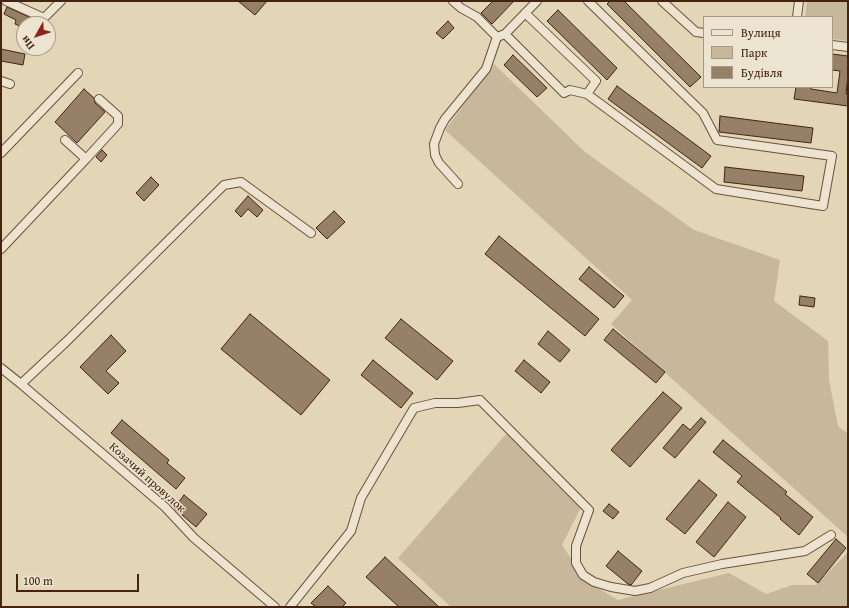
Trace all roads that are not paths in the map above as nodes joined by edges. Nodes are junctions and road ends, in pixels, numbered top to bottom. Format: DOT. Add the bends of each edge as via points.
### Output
graph roads {
  1 [pos="6,1"];
  2 [pos="61,1"];
  3 [pos="453,1"];
  4 [pos="467,1"];
  5 [pos="537,1"];
  6 [pos="588,1"];
  7 [pos="662,1"];
  8 [pos="799,1"];
  9 [pos="461,8"];
  10 [pos="525,13"];
  11 [pos="797,16"];
  12 [pos="703,33"];
  13 [pos="501,36"];
  14 [pos="833,45"];
  15 [pos="848,47"];
  16 [pos="78,73"];
  17 [pos="1,81"];
  18 [pos="10,84"];
  19 [pos="587,94"];
  20 [pos="99,99"];
  21 [pos="65,140"];
  22 [pos="1,153"];
  23 [pos="86,159"];
  24 [pos="458,184"];
  25 [pos="311,233"];
  26 [pos="1,249"];
  27 [pos="1,368"];
  28 [pos="21,384"];
  29 [pos="831,535"];
  30 [pos="274,607"];
  31 [pos="290,607"];
  1 -- 2 [label="street" via="44,18"];
  3 -- 9 [label="street"];
  4 -- 9 [label="street"];
  5 -- 10 [label="street"];
  6 -- 19 [label="street" via="703,113 717,140 832,156 823,206 716,189"];
  7 -- 12 [label="street" via="696,32"];
  8 -- 11 [label="street"];
  9 -- 13 [label="street"];
  10 -- 13 [label="street"];
  10 -- 19 [label="street" via="596,81"];
  13 -- 19 [label="street" via="564,93 570,90"];
  13 -- 24 [label="street" via="486,69 445,119 434,144 438,162"];
  14 -- 15 [label="street"];
  16 -- 22 [label="street"];
  17 -- 18 [label="street"];
  20 -- 23 [label="street" via="118,116 118,124"];
  21 -- 23 [label="street"];
  23 -- 26 [label="street"];
  25 -- 28 [label="street" via="241,182 224,185"];
  27 -- 28 [label="street, Козачий провулок"];
  28 -- 30 [label="street, Козачий провулок" via="165,507 194,538"];
  29 -- 31 [label="street" via="805,551 683,572 650,588 635,591 594,582 583,575 576,563 576,546 589,510 480,400 435,403 414,408 362,498 351,531"];
}
